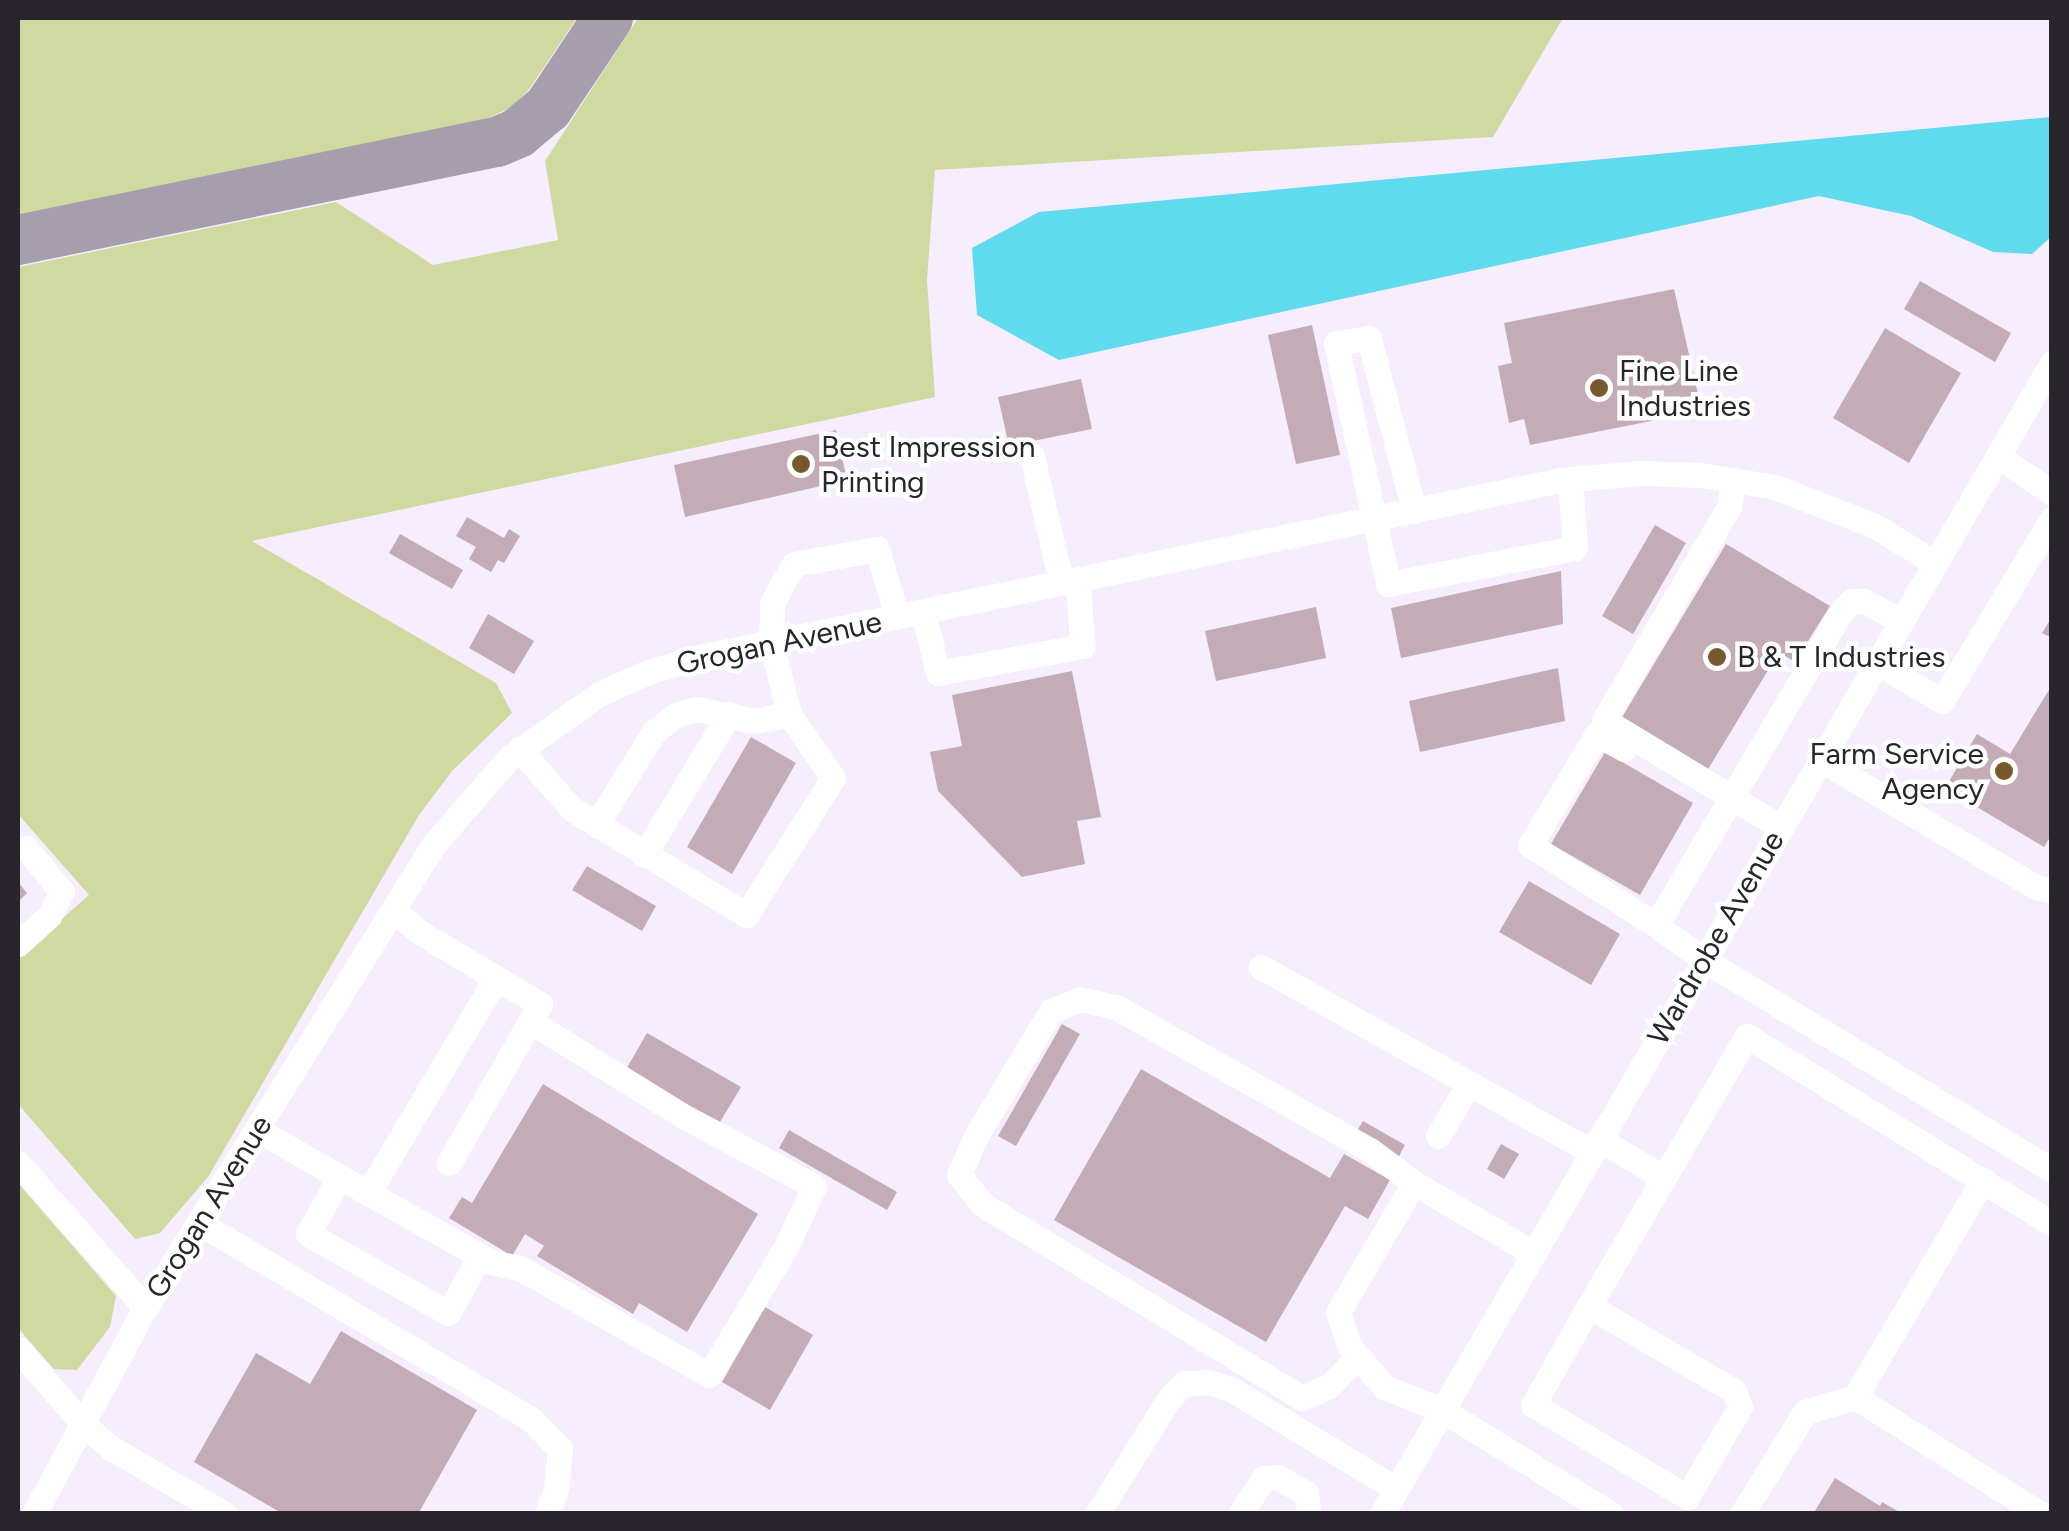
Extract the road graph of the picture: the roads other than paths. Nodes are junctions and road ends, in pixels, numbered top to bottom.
1 (2052, 363) edge
2 (1032, 456) dead end
3 (1998, 456) junction
4 (1570, 480) junction
5 (1733, 480) junction
6 (2052, 494) edge
7 (1414, 510) junction
8 (2052, 519) edge
9 (1371, 520) junction
10 (1935, 563) junction
11 (1069, 581) junction
12 (923, 612) junction
13 (898, 617) junction
14 (1901, 622) junction
15 (771, 642) junction
16 (1877, 663) junction
17 (729, 714) junction
18 (789, 714) junction
19 (520, 749) junction
20 (1820, 760) junction
21 (1732, 802) junction
22 (596, 825) junction
23 (1781, 827) junction
24 (26, 848) dead end
25 (644, 855) junction
26 (2052, 890) edge
27 (394, 910) junction
28 (1656, 925) junction
29 (18, 944) edge
30 (1704, 960) junction
31 (1261, 967) dead end
32 (496, 978) junction
33 (530, 1021) junction
34 (1469, 1083) junction
35 (258, 1130) junction
36 (1438, 1136) dead end
37 (1595, 1146) junction
38 (18, 1163) edge
39 (448, 1163) dead end
40 (2052, 1170) edge
41 (1662, 1176) junction
42 (338, 1178) junction
43 (1983, 1180) junction
44 (1414, 1183) junction
45 (368, 1193) junction
46 (200, 1224) junction
47 (2052, 1224) edge
48 (1532, 1253) junction
49 (480, 1256) junction
50 (1589, 1306) junction
51 (146, 1308) junction
52 (18, 1349) edge
53 (1357, 1358) junction
54 (1854, 1398) junction
55 (1442, 1410) junction
56 (84, 1426) junction
57 (1396, 1488) junction
58 (34, 1514) edge
59 (224, 1514) edge
60 (547, 1514) edge
61 (1097, 1514) edge
62 (1240, 1514) edge
63 (1309, 1514) edge
64 (1382, 1514) edge
65 (1611, 1514) edge
66 (1742, 1514) edge
67 (2041, 1514) edge

1 - 3 street, Wardrobe Avenue
2 - 11 street
3 - 6 street
3 - 10 street, Wardrobe Avenue
4 - 5 street, Grogan Avenue
4 - 7 street, Grogan Avenue
4 - 9 street
5 - 10 street, Grogan Avenue
5 - 21 street
7 - 9 street, Grogan Avenue
7 - 9 street
8 - 16 street
9 - 11 street, Grogan Avenue
10 - 14 street, Wardrobe Avenue
11 - 12 street, Grogan Avenue
11 - 12 street
12 - 13 street, Grogan Avenue
13 - 15 street, Grogan Avenue
13 - 15 street
14 - 16 street, Wardrobe Avenue
14 - 21 street
15 - 18 street
15 - 19 street, Grogan Avenue
16 - 20 street, Wardrobe Avenue
17 - 18 street
17 - 22 street
17 - 25 street
18 - 25 street
19 - 22 street
19 - 27 street, Grogan Avenue
20 - 23 street, Wardrobe Avenue
20 - 26 street
21 - 23 street
21 - 28 street
21 - 28 street
22 - 25 street
23 - 30 street, Wardrobe Avenue
24 - 29 street
27 - 32 street
27 - 35 street, Grogan Avenue
28 - 30 street
30 - 37 street, Wardrobe Avenue
30 - 40 street
31 - 34 street
32 - 33 street
32 - 45 street
33 - 39 street
33 - 49 street
34 - 36 street
34 - 37 street
35 - 42 street
35 - 46 street, Grogan Avenue
37 - 41 street
37 - 48 street, Wardrobe Avenue
38 - 51 street
41 - 43 street
41 - 50 street
42 - 45 street
42 - 49 street
43 - 47 street
43 - 54 street
44 - 48 street
44 - 53 street
44 - 53 street
45 - 49 street
46 - 51 street, Grogan Avenue
46 - 60 street
48 - 55 street, Wardrobe Avenue
50 - 50 street
51 - 56 street, Grogan Avenue
52 - 56 street
53 - 55 street
54 - 66 street
54 - 67 street
55 - 57 street, Wardrobe Avenue
55 - 65 street
56 - 58 street, Grogan Avenue
56 - 59 street
57 - 61 street
57 - 64 street, Wardrobe Avenue
62 - 63 street

